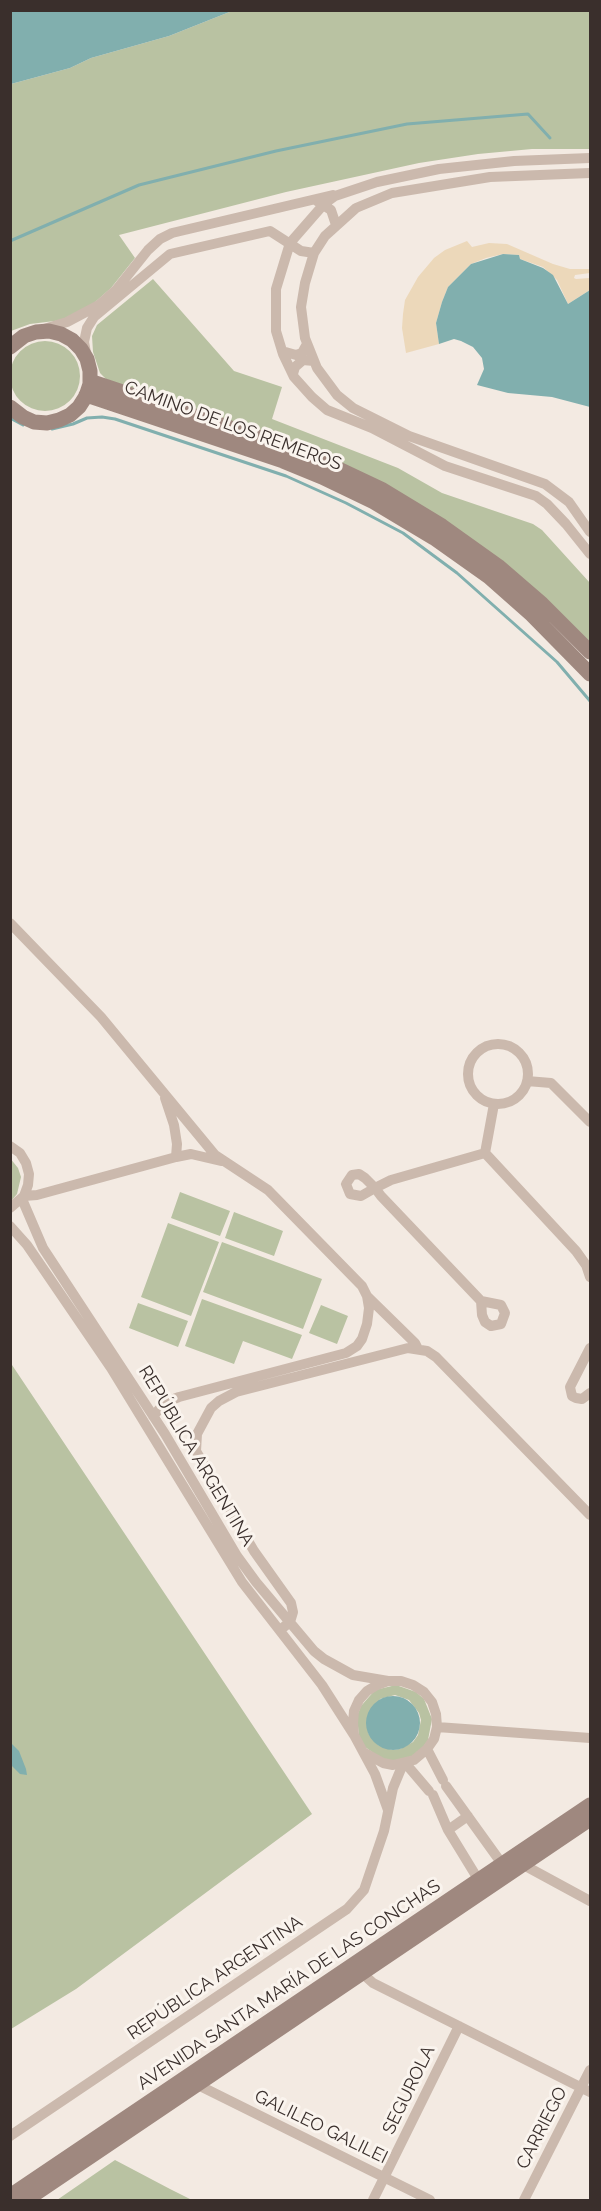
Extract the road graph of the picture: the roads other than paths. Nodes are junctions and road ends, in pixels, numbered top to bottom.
1 (591, 158) edge
2 (591, 173) edge
3 (318, 202) junction
4 (336, 225) junction
5 (290, 243) junction
6 (314, 253) junction
7 (36, 332) junction
8 (307, 344) junction
9 (10, 347) edge
10 (282, 351) junction
11 (87, 359) junction
12 (314, 362) junction
13 (293, 374) junction
14 (88, 388) junction
15 (10, 407) edge
16 (591, 532) edge
17 (591, 554) edge
18 (591, 652) edge
19 (591, 674) edge
20 (10, 923) edge
21 (527, 1081) junction
22 (158, 1084) junction
23 (494, 1104) junction
24 (591, 1122) edge
25 (10, 1146) edge
26 (485, 1153) junction
27 (176, 1157) junction
28 (226, 1161) junction
29 (23, 1198) junction
30 (10, 1208) edge
31 (10, 1226) edge
32 (591, 1277) edge
33 (367, 1296) junction
34 (482, 1300) dead end
35 (74, 1304) junction
36 (591, 1348) edge
37 (418, 1349) junction
38 (591, 1393) edge
39 (153, 1416) junction
40 (160, 1437) junction
41 (591, 1515) edge
42 (239, 1567) junction
43 (290, 1622) junction
44 (280, 1630) junction
45 (388, 1681) junction
46 (437, 1727) junction
47 (354, 1735) junction
48 (591, 1738) edge
49 (428, 1749) junction
50 (365, 1753) junction
51 (405, 1764) junction
52 (447, 1787) junction
53 (433, 1797) junction
54 (591, 1805) edge
55 (388, 1810) junction
56 (468, 1816) junction
57 (591, 1819) edge
58 (448, 1830) junction
59 (512, 1865) junction
60 (482, 1885) junction
61 (591, 1900) edge
62 (363, 1974) junction
63 (459, 2026) junction
64 (591, 2070) edge
65 (198, 2085) junction
66 (586, 2090) edge
67 (10, 2136) edge
68 (385, 2177) junction
69 (10, 2196) edge
70 (26, 2200) edge
71 (373, 2200) edge
72 (430, 2200) edge
73 (524, 2200) edge

1 - 3 street
2 - 4 street
3 - 4 street
3 - 5 street
3 - 7 street
4 - 6 street
5 - 6 street
5 - 10 street
5 - 11 street
6 - 8 street
7 - 9 main road
7 - 11 main road
8 - 10 street
8 - 12 street
10 - 13 street
11 - 14 main road
12 - 13 street
12 - 16 street
13 - 17 street
14 - 15 main road
14 - 18 main road, CAMINO DE LOS REMEROS
14 - 19 main road, CAMINO DE LOS REMEROS
20 - 22 street
21 - 23 street
21 - 23 street
21 - 24 street
22 - 27 street
22 - 28 street
23 - 26 street
25 - 29 street
26 - 32 street
26 - 34 street
27 - 28 street
27 - 29 street
28 - 33 street
29 - 30 street
29 - 35 street, REPÚBLICA ARGENTINA
31 - 35 street, REPÚBLICA ARGENTINA
33 - 37 street
33 - 39 street
35 - 39 street, REPÚBLICA ARGENTINA
35 - 40 street, REPÚBLICA ARGENTINA
36 - 38 street
37 - 41 street
37 - 43 street
39 - 40 street, REPÚBLICA ARGENTINA
40 - 42 street, REPÚBLICA ARGENTINA
42 - 43 street, REPÚBLICA ARGENTINA
42 - 44 street, REPÚBLICA ARGENTINA
43 - 44 street
43 - 45 street, REPÚBLICA ARGENTINA
44 - 47 street, REPÚBLICA ARGENTINA
45 - 46 street
45 - 47 street
46 - 48 street
46 - 49 street
47 - 50 street
49 - 51 street
49 - 52 street
50 - 51 street
50 - 55 street
51 - 53 street
51 - 55 street, REPÚBLICA ARGENTINA
52 - 53 street
52 - 56 street
53 - 58 street
54 - 59 main road, AVENIDA SANTA MARÍA DE LAS CONCHAS
55 - 67 street, REPÚBLICA ARGENTINA
56 - 58 street
56 - 59 street
57 - 59 main road, AVENIDA SANTA MARÍA DE LAS CONCHAS
58 - 60 street
59 - 60 main road, AVENIDA SANTA MARÍA DE LAS CONCHAS
59 - 61 street
60 - 62 main road, AVENIDA SANTA MARÍA DE LAS CONCHAS
60 - 69 main road, AVENIDA SANTA MARÍA DE LAS CONCHAS
62 - 63 street
62 - 65 main road, AVENIDA SANTA MARÍA DE LAS CONCHAS
63 - 66 street
63 - 68 street, SEGUROLA
64 - 66 street, CARRIEGO
65 - 68 street, GALILEO GALILEI
65 - 70 main road, AVENIDA SANTA MARÍA DE LAS CONCHAS
66 - 73 street, CARRIEGO
68 - 71 street, SEGUROLA
68 - 72 street, GALILEO GALILEI

